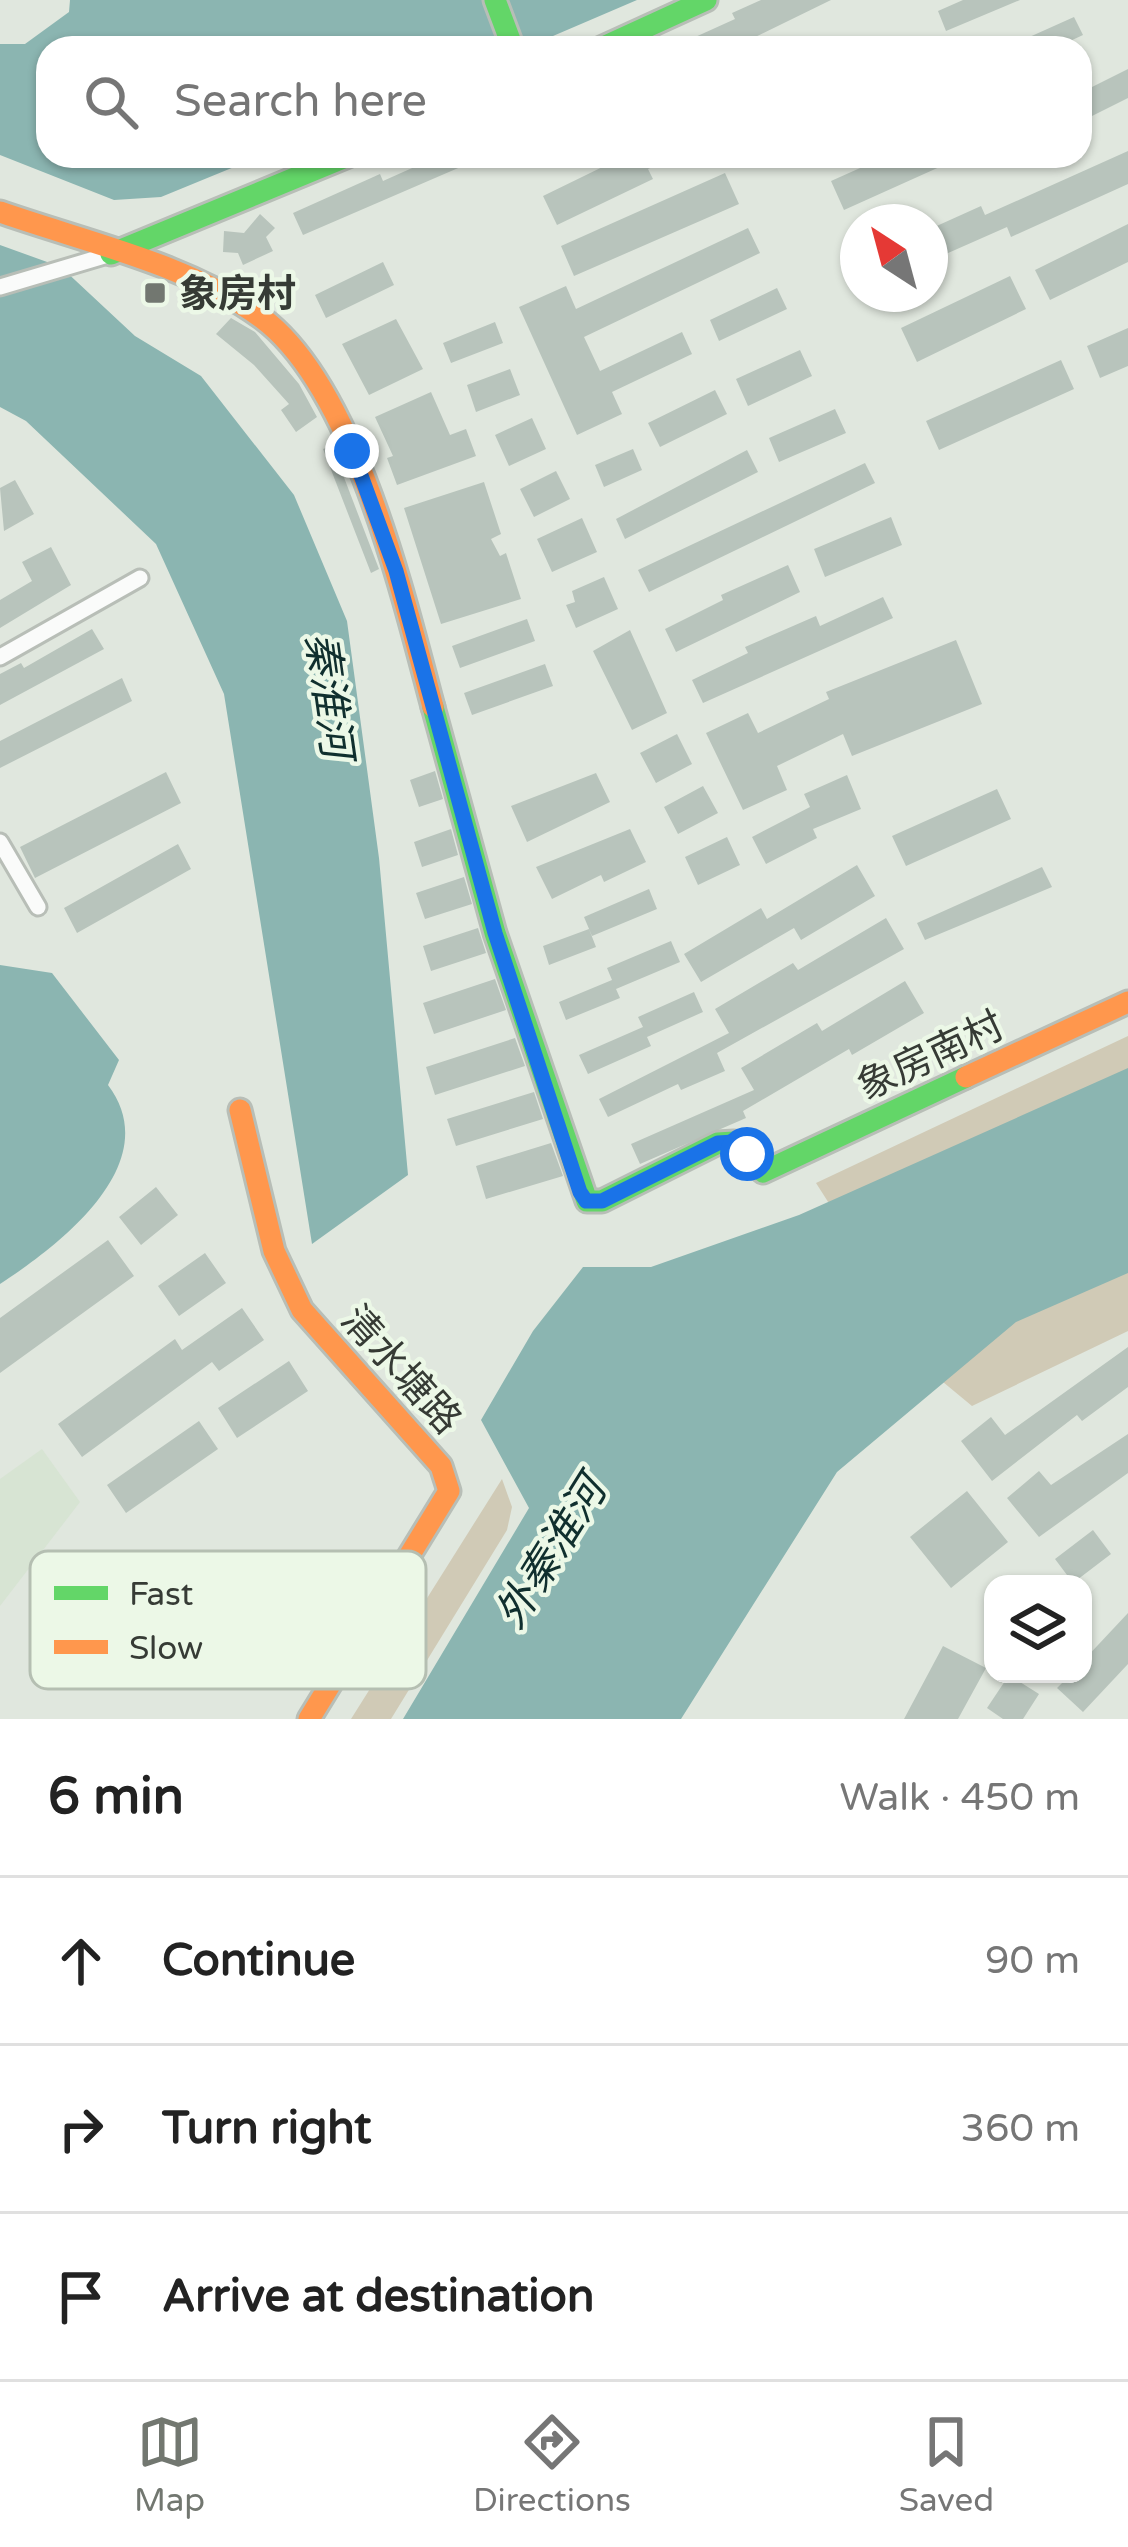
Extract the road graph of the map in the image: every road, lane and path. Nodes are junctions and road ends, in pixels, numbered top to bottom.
1 (496, 0) edge
2 (706, 0) edge
3 (510, 36) edge
4 (627, 36) edge
5 (319, 168) edge
6 (0, 212) edge
7 (111, 254) junction
8 (0, 287) edge
9 (140, 578) dead end
10 (0, 657) edge
11 (0, 842) edge
12 (38, 907) dead end
13 (1128, 1002) edge
14 (240, 1110) dead end
15 (412, 1551) edge
16 (327, 1689) edge
17 (309, 1719) edge

1 - 3 street
2 - 4 street
5 - 7 street
6 - 7 street
7 - 8 street
7 - 13 street, 象房南村
9 - 10 street
11 - 12 street
14 - 15 street, 清水塘路
16 - 17 street, 清水塘路

